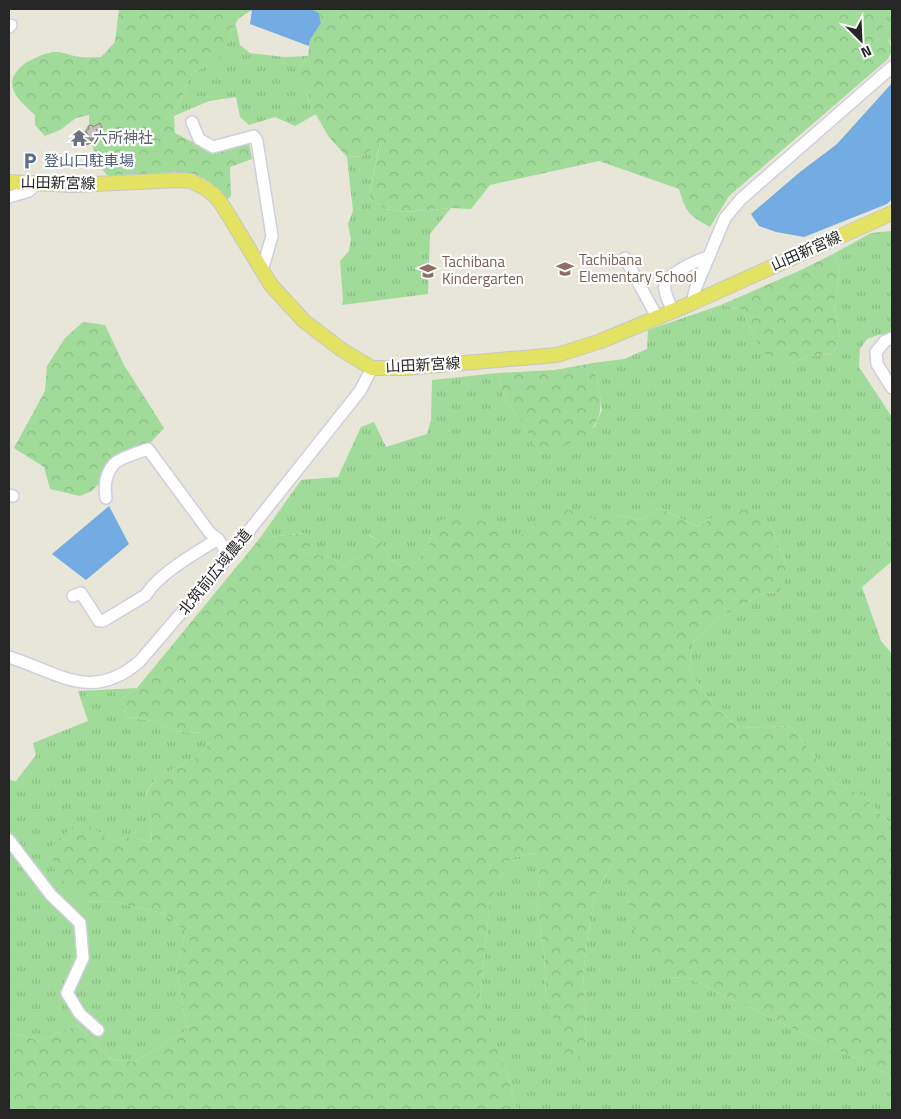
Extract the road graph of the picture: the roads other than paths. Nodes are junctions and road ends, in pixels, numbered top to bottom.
1 (892, 68) edge
2 (192, 122) dead end
3 (9, 182) edge
4 (37, 183) junction
5 (9, 197) edge
6 (892, 213) edge
7 (709, 257) junction
8 (625, 258) dead end
9 (262, 271) junction
10 (692, 303) junction
11 (673, 311) junction
12 (657, 318) junction
13 (892, 338) edge
14 (372, 368) junction
15 (892, 388) edge
16 (106, 498) dead end
17 (218, 538) junction
18 (229, 556) junction
19 (74, 596) dead end
20 (9, 657) edge
21 (9, 840) edge
22 (98, 1030) dead end

1 - 7 street
2 - 9 street
3 - 4 main road, 山田新宮線
4 - 5 street
4 - 9 main road, 山田新宮線
6 - 10 main road, 山田新宮線
7 - 10 street
7 - 11 street
8 - 12 street
9 - 14 main road, 山田新宮線
10 - 11 main road, 山田新宮線
11 - 12 main road, 山田新宮線
12 - 14 main road, 山田新宮線
13 - 15 street
14 - 18 street, 北筑前広域農道
16 - 17 street
17 - 18 street
17 - 19 street
18 - 20 street, 北筑前広域農道
21 - 22 street

